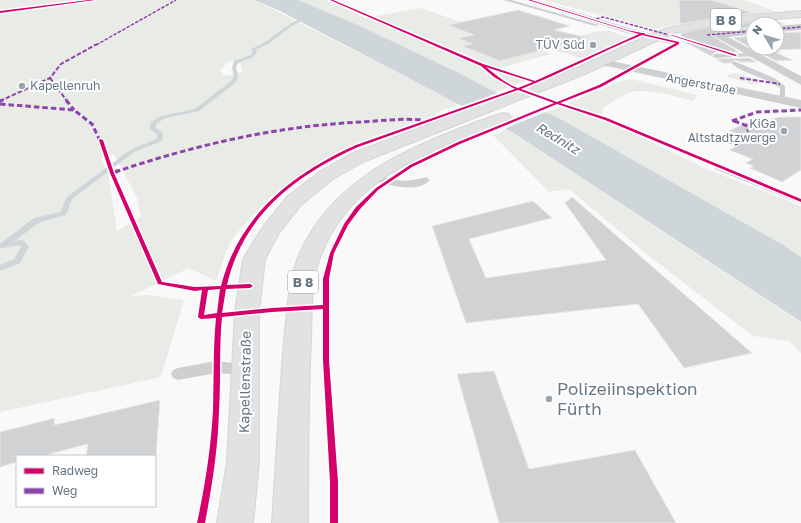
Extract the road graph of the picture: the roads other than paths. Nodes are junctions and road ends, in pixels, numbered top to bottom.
1 (506, 0) edge
2 (532, 3) edge
3 (801, 14) edge
4 (801, 18) edge
5 (597, 25) dead end
6 (801, 27) edge
7 (785, 28) edge
8 (745, 33) edge
9 (653, 37) junction
10 (670, 41) junction
11 (745, 51) edge
12 (745, 55) edge
13 (715, 56) dead end
14 (755, 56) edge
15 (601, 62) junction
16 (734, 63) dead end
17 (622, 67) junction
18 (801, 81) edge
19 (782, 101) junction
20 (801, 104) edge
21 (464, 124) junction
22 (718, 167) dead end
23 (373, 177) junction
24 (426, 180) dead end
25 (801, 201) edge
26 (245, 368) junction
27 (178, 374) dead end
28 (235, 523) edge
29 (290, 523) edge

1 - 2 lane
2 - 5 lane
2 - 9 street
3 - 9 main road, Kapellenstraße / B 8
4 - 10 main road, Kapellenstraße / B 8
6 - 7 street
8 - 11 street
9 - 10 street
9 - 15 main road, Kapellenstraße / B 8
10 - 17 main road, Kapellenstraße / B 8
12 - 13 lane
14 - 18 street
15 - 17 street, Angerstraße
15 - 21 main road, Kapellenstraße / B 8
16 - 19 lane
17 - 19 street, Angerstraße
17 - 21 main road, Kapellenstraße / B 8
19 - 20 street, Angerstraße
21 - 23 main road, Kapellenstraße / B 8
21 - 26 main road, Kapellenstraße / B 8
22 - 25 lane
23 - 24 lane
23 - 29 main road, Kapellenstraße / B 8
26 - 27 lane
26 - 28 main road, Kapellenstraße / B 8

